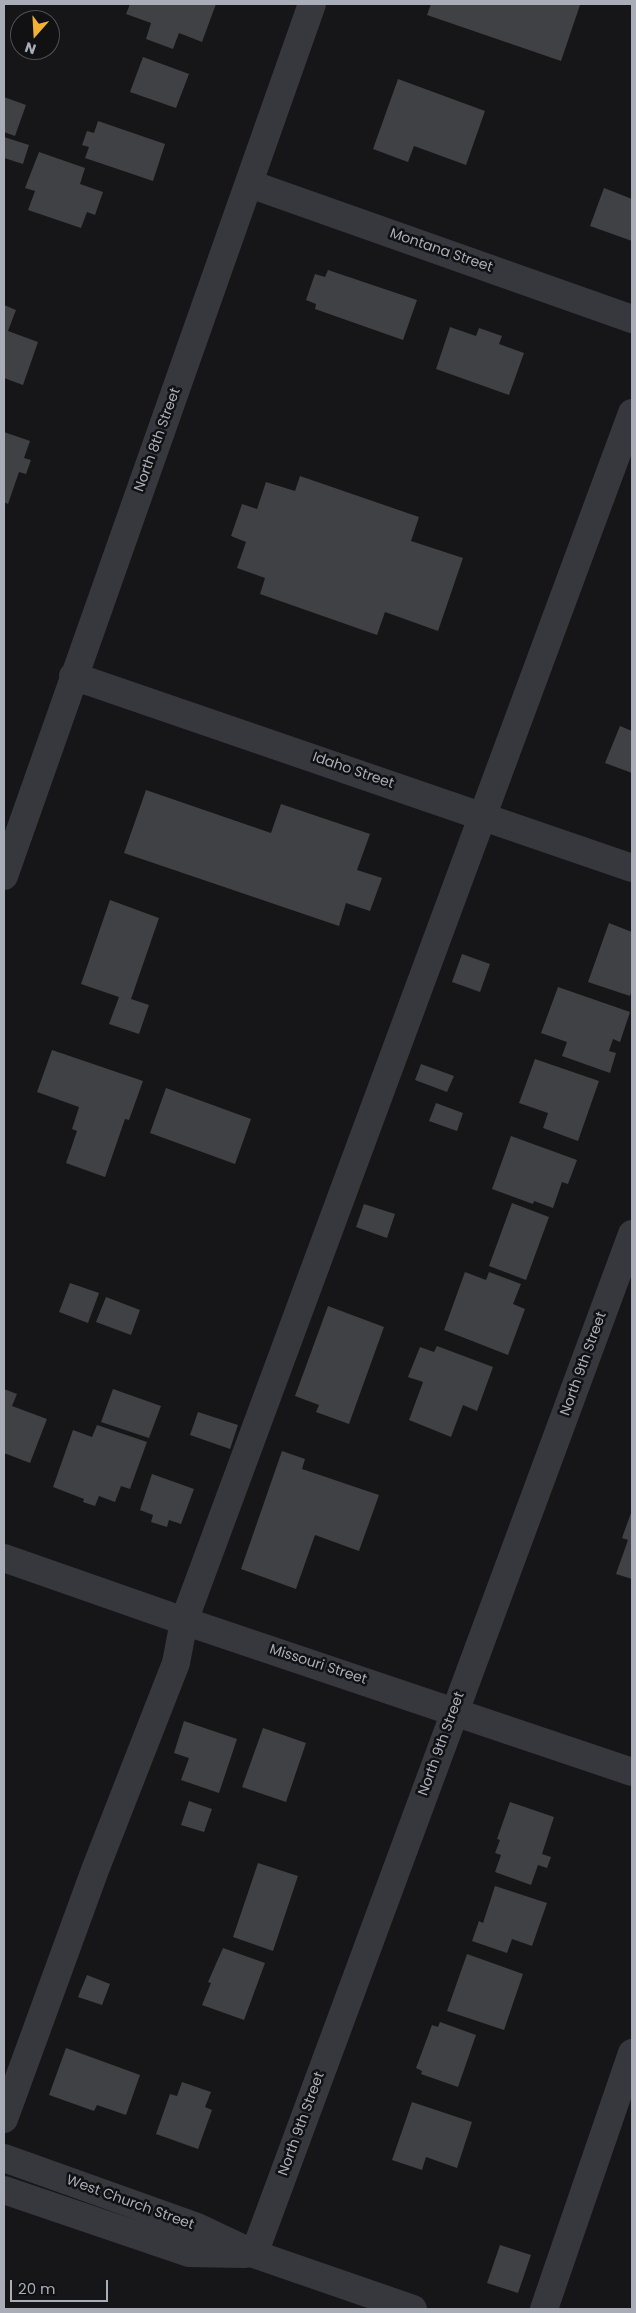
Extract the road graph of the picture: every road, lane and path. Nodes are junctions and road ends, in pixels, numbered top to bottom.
1 (312, 4) edge
2 (250, 184) junction
3 (632, 319) edge
4 (632, 413) edge
5 (73, 676) junction
6 (482, 816) junction
7 (12, 830) edge
8 (632, 868) edge
9 (4, 876) edge
10 (632, 1234) edge
11 (4, 1558) edge
12 (184, 1621) junction
13 (454, 1711) junction
14 (632, 1772) edge
15 (632, 2053) edge
16 (4, 2119) edge
17 (4, 2158) edge
18 (4, 2190) edge
19 (254, 2254) junction
20 (413, 2309) edge
21 (544, 2309) edge

1 - 2 street, North 8th Street
2 - 3 street, Montana Street
2 - 5 street, North 8th Street
4 - 6 street
5 - 6 street, Idaho Street
5 - 7 street, North 8th Street
6 - 8 street, Idaho Street
6 - 12 street
7 - 9 street, North 8th Street
10 - 13 street, North 9th Street
11 - 12 street, Missouri Street
12 - 13 street, Missouri Street
12 - 16 street
13 - 14 street, Missouri Street
13 - 19 street, North 9th Street
15 - 21 street
17 - 19 street, West Church Street
18 - 19 street, West Church Street
19 - 20 street, West Church Street

